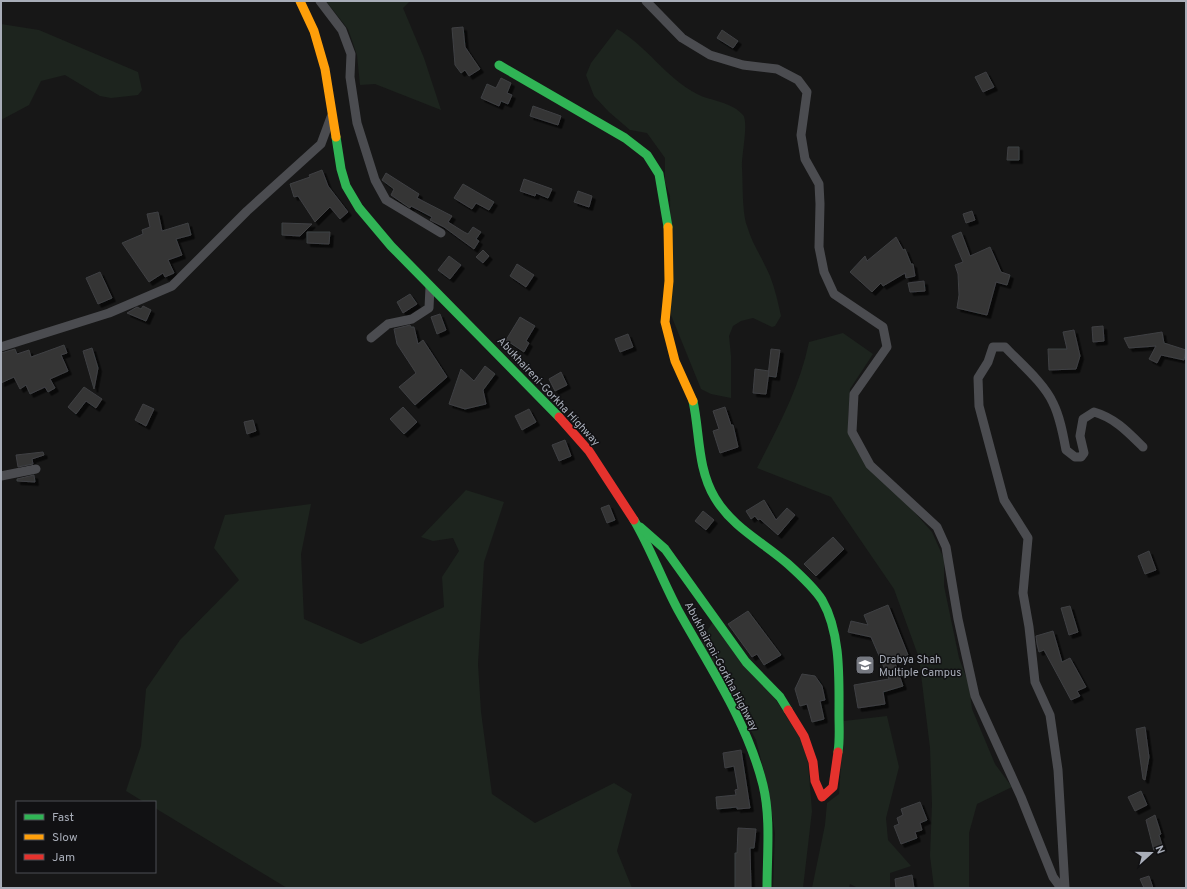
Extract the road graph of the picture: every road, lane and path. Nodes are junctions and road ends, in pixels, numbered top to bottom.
1 (300, 1) edge
2 (320, 1) edge
3 (646, 1) edge
4 (499, 66) dead end
5 (332, 114) junction
6 (441, 233) dead end
7 (430, 287) junction
8 (371, 338) dead end
9 (1, 347) edge
10 (1143, 447) dead end
11 (36, 469) dead end
12 (1, 476) edge
13 (637, 525) junction
14 (767, 888) edge
15 (1061, 888) edge
16 (1065, 888) edge

1 - 5 street, Abukhaireni-Gorkha Highway
2 - 6 street
3 - 15 street
4 - 13 street
5 - 7 street, Abukhaireni-Gorkha Highway
5 - 9 street
7 - 8 street
7 - 13 street, Abukhaireni-Gorkha Highway
10 - 16 street
11 - 12 street
13 - 14 street, Abukhaireni-Gorkha Highway

